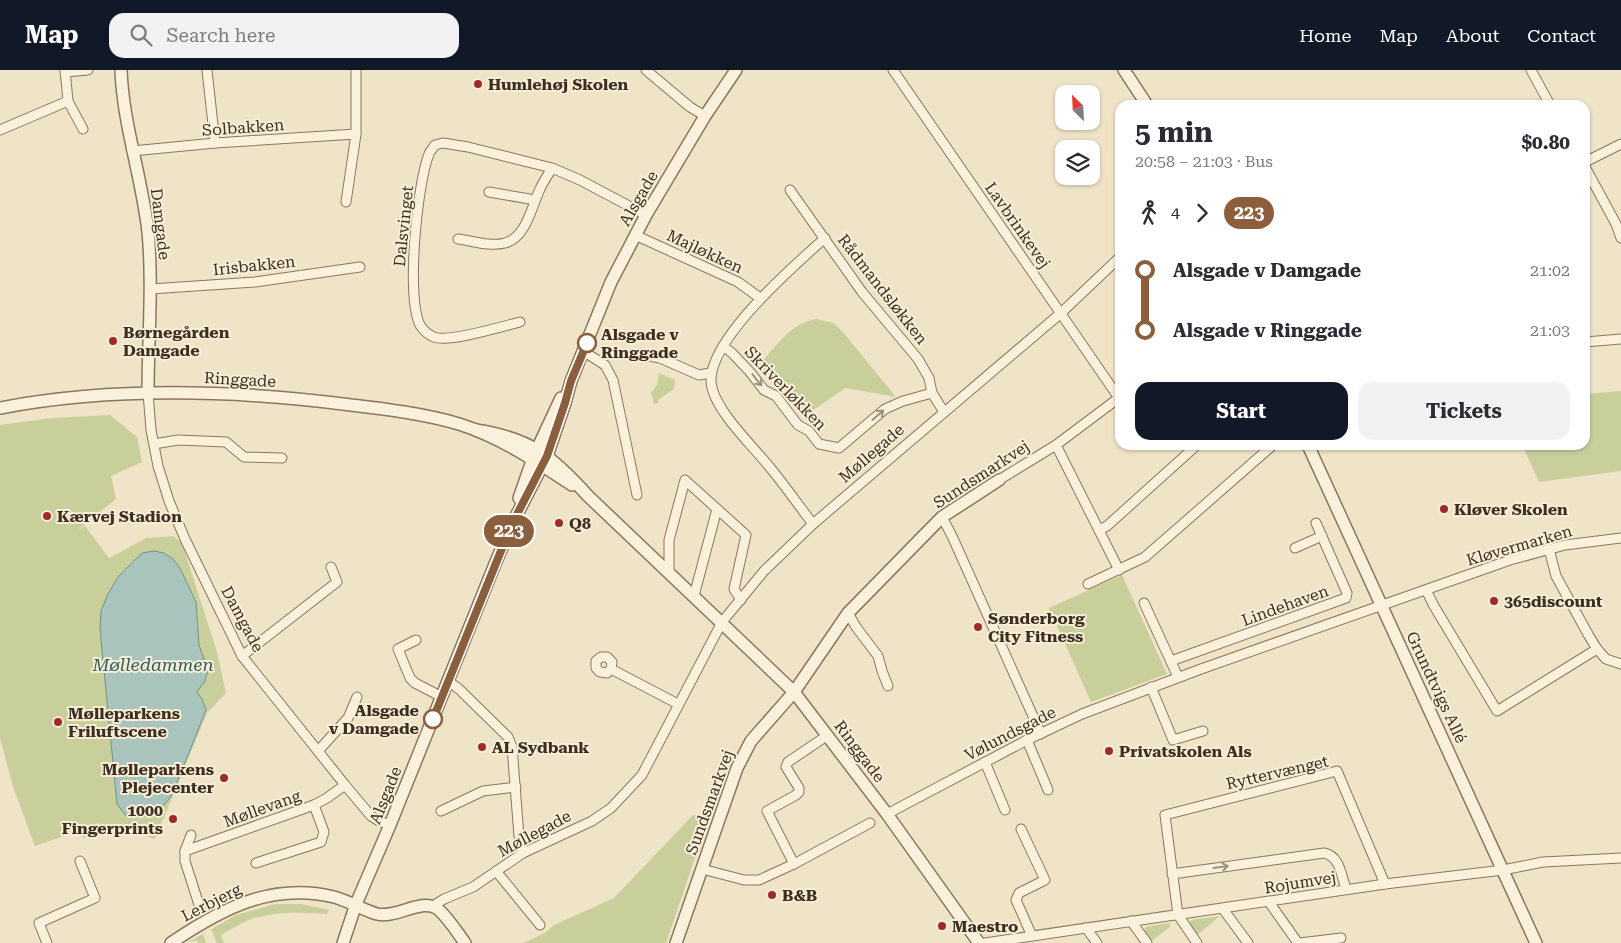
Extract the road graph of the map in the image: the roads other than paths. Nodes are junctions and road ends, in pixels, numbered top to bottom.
1 (88, 70) edge
2 (121, 70) edge
3 (207, 70) edge
4 (356, 70) edge
5 (646, 70) edge
6 (736, 70) edge
7 (893, 70) edge
8 (1124, 70) edge
9 (1531, 70) edge
10 (65, 71) edge
11 (1143, 100) edge
12 (1547, 100) edge
13 (68, 101) junction
14 (705, 116) junction
15 (83, 129) dead end
16 (0, 130) edge
17 (356, 134) junction
18 (215, 143) junction
19 (1621, 144) edge
20 (132, 151) junction
21 (1590, 160) edge
22 (552, 168) junction
23 (1590, 176) edge
24 (790, 190) dead end
25 (489, 192) dead end
26 (535, 200) junction
27 (346, 202) dead end
28 (646, 215) junction
29 (635, 234) junction
30 (825, 238) junction
31 (1621, 238) edge
32 (458, 239) dead end
33 (1115, 262) edge
34 (360, 267) dead end
35 (150, 288) junction
36 (760, 298) junction
37 (1061, 313) junction
38 (520, 322) dead end
39 (1621, 339) edge
40 (1590, 342) edge
41 (723, 346) junction
42 (583, 351) junction
43 (644, 355) dead end
44 (710, 373) junction
45 (1115, 391) edge
46 (148, 393) junction
47 (932, 393) junction
48 (1115, 402) edge
49 (0, 408) edge
50 (944, 412) junction
51 (154, 444) junction
52 (1056, 445) junction
53 (1191, 450) edge
54 (1267, 450) edge
55 (1310, 450) edge
56 (540, 457) junction
57 (282, 458) dead end
58 (999, 480) joint
59 (637, 496) dead end
60 (717, 509) junction
61 (942, 518) junction
62 (1316, 523) dead end
63 (813, 524) junction
64 (1099, 530) junction
65 (1322, 536) junction
66 (1621, 538) edge
67 (1295, 548) dead end
68 (1548, 549) junction
69 (331, 568) dead end
70 (1119, 570) junction
71 (669, 572) junction
72 (1088, 584) dead end
73 (1426, 590) junction
74 (694, 596) junction
75 (741, 600) junction
76 (1144, 604) dead end
77 (1382, 605) junction
78 (848, 613) junction
79 (722, 622) junction
80 (416, 640) dead end
81 (1597, 649) junction
82 (242, 656) junction
83 (1171, 662) junction
84 (1621, 664) edge
85 (611, 669) dead end
86 (1178, 677) junction
87 (448, 681) junction
88 (888, 686) dead end
89 (1151, 687) junction
90 (794, 692) junction
91 (357, 697) dead end
92 (442, 697) junction
93 (678, 704) junction
94 (1203, 731) dead end
95 (1041, 734) junction
96 (828, 735) junction
97 (1027, 740) junction
98 (318, 751) junction
99 (985, 762) junction
100 (345, 785) junction
101 (516, 787) junction
102 (1048, 790) dead end
103 (314, 805) junction
104 (1005, 810) dead end
105 (441, 811) dead end
106 (887, 814) junction
107 (870, 823) dead end
108 (390, 825) junction
109 (1021, 829) dead end
110 (191, 835) dead end
111 (186, 851) junction
112 (523, 853) junction
113 (1621, 858) edge
114 (80, 861) dead end
115 (256, 863) dead end
116 (794, 864) junction
117 (702, 869) junction
118 (1503, 870) junction
119 (496, 871) junction
120 (1172, 874) junction
121 (1385, 884) junction
122 (1346, 889) junction
123 (1269, 902) junction
124 (356, 904) junction
125 (433, 906) junction
126 (1223, 909) junction
127 (202, 911) dead end
128 (1178, 915) junction
129 (1131, 921) junction
130 (540, 925) dead end
131 (1086, 928) junction
132 (1034, 935) junction
133 (1341, 938) dead end
134 (47, 943) edge
135 (171, 943) edge
136 (343, 943) edge
137 (465, 943) edge
138 (676, 943) edge
139 (979, 943) edge
140 (985, 943) edge
141 (1042, 943) edge
142 (1096, 943) edge
143 (1147, 943) edge
144 (1197, 943) edge
145 (1248, 943) edge
146 (1299, 943) edge
147 (1536, 943) edge

1 - 10 street
2 - 20 street, Damgade
3 - 18 street
4 - 17 street
5 - 14 street
6 - 14 street, Alsgade
7 - 37 street, Lavbrinkevej
8 - 11 street
9 - 12 street
10 - 13 street
13 - 15 street
13 - 16 street
14 - 28 street, Alsgade
17 - 18 street, Solbakken
17 - 27 street
18 - 20 street, Solbakken
19 - 21 street
20 - 35 street, Damgade
22 - 26 street
22 - 28 street, Dalsvinget
22 - 38 street, Dalsvinget
23 - 31 street
24 - 30 street, Rådmandsløkken
25 - 26 street
26 - 32 street
28 - 29 street, Alsgade
29 - 36 street, Majløkken
29 - 42 street, Alsgade
30 - 36 street
30 - 47 street, Rådmandsløkken
33 - 37 street, Møllegade
34 - 35 street, Irisbakken
35 - 46 street, Damgade
36 - 41 street
37 - 45 street, Lavbrinkevej
37 - 50 street, Møllegade
39 - 40 street
41 - 44 street
41 -> 47 street, Skriverløkken
42 - 56 street, Alsgade
42 - 59 street
43 - 44 street
44 - 63 street
46 - 49 street, Ringgade
46 - 51 street, Damgade
46 - 56 street, Ringgade
47 - 50 street, Rådmandsløkken
48 - 52 street, Sundsmarkvej
50 - 63 street, Møllegade
51 - 57 street
51 - 82 street, Damgade
52 - 58 street, Sundsmarkvej
52 - 64 street
53 - 64 street
54 - 70 street
55 - 77 street, Grundtvigs Allé
56 - 71 street, Ringgade
56 - 87 street, Alsgade
58 - 61 street, Sundsmarkvej
60 - 71 street
60 - 74 street
60 - 75 street
61 - 78 street, Sundsmarkvej
61 - 95 street
62 - 65 street, Lindehaven
63 - 75 street, Møllegade
64 - 70 street
65 - 67 street
65 - 83 street, Lindehaven
66 - 68 street, Kløvermarken
68 - 73 street, Kløvermarken
68 - 81 street
69 - 82 street
70 - 72 street
71 - 74 street, Ringgade
73 - 77 street, Kløvermarken
73 - 81 street
74 - 79 street, Ringgade
75 - 79 street, Møllegade
76 - 83 street
77 - 86 street, Vølundsgade
77 - 118 street, Grundtvigs Allé
78 - 88 street
78 - 90 street, Sundsmarkvej
79 - 90 street, Ringgade
79 - 93 street, Møllegade
80 - 92 street
81 - 84 street
82 - 98 street, Damgade
83 - 86 street
85 - 93 street
86 - 89 street, Vølundsgade
87 - 92 street, Alsgade
87 - 101 street
89 - 94 street
89 - 95 street, Vølundsgade
90 - 96 street, Ringgade
90 - 117 street, Sundsmarkvej
91 - 98 street
92 - 108 street, Alsgade
93 - 112 street, Møllegade
95 - 97 street, Vølundsgade
96 - 106 street, Ringgade
96 - 116 street
97 - 99 street, Vølundsgade
97 - 102 street
98 - 100 street, Damgade
99 - 104 street
99 - 106 street, Vølundsgade
100 - 103 street, Møllevang
100 - 108 street, Damgade
101 - 105 street
101 - 112 street
103 - 111 street, Møllevang
103 - 115 street
106 - 139 street, Ringgade
107 - 116 street
108 - 124 street, Alsgade
109 - 132 street
110 - 111 street
111 - 127 street
112 - 119 street, Møllegade
113 - 118 street, Rojumvej
114 - 134 street
116 - 117 street
117 - 138 street, Sundsmarkvej
118 - 121 street, Rojumvej
118 - 147 street, Grundtvigs Allé
119 - 125 street, Møllegade
119 - 130 street
120 - 121 street, Ryttervænget
120 -> 122 street
120 - 128 street, Ryttervænget
121 - 122 street, Rojumvej
122 - 123 street, Rojumvej
123 - 126 street, Rojumvej
123 - 146 street
124 - 125 street, Møllegade
124 - 135 street, Lerbjerg
124 - 136 street, Alsgade
125 - 137 street
126 - 128 street, Rojumvej
126 - 145 street
128 - 129 street, Rojumvej
128 - 144 street
129 - 131 street, Rojumvej
129 - 143 street
131 - 132 street, Rojumvej
131 - 142 street
132 - 140 street, Rojumvej
132 - 141 street
133 - 146 street

